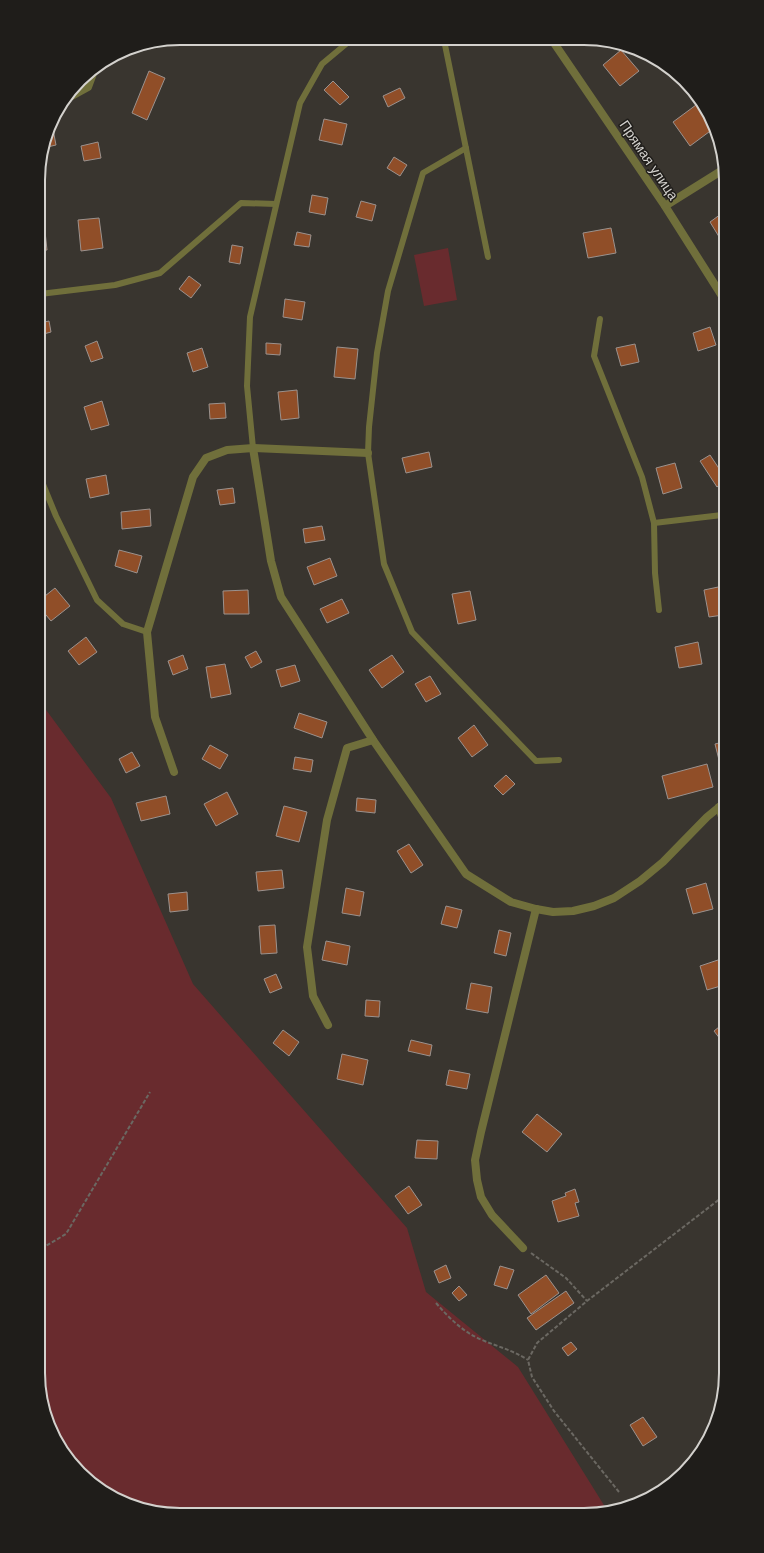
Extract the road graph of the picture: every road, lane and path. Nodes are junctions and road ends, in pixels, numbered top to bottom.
1 (345, 45) edge
2 (445, 45) edge
3 (555, 45) edge
4 (91, 78) edge
5 (77, 93) edge
6 (466, 148) junction
7 (719, 172) edge
8 (276, 204) junction
9 (665, 206) junction
10 (488, 257) dead end
11 (719, 291) edge
12 (45, 293) edge
13 (600, 318) dead end
14 (253, 448) junction
15 (368, 452) junction
16 (45, 489) edge
17 (719, 515) edge
18 (654, 523) junction
19 (659, 610) dead end
20 (147, 632) junction
21 (373, 740) junction
22 (559, 760) dead end
23 (174, 772) dead end
24 (719, 807) edge
25 (536, 909) junction
26 (328, 1025) dead end
27 (150, 1092) dead end
28 (719, 1200) edge
29 (45, 1246) edge
30 (523, 1248) joint
31 (587, 1302) junction
32 (436, 1304) dead end
33 (528, 1360) junction
34 (619, 1492) dead end

1 - 8 lane
2 - 6 lane
3 - 9 street, Прямая улица
4 - 5 street
6 - 10 lane
6 - 15 lane
7 - 9 street
8 - 12 lane
8 - 14 lane
9 - 11 street, Прямая улица
13 - 18 lane
14 - 15 street
14 - 20 street
14 - 21 street
15 - 22 lane
16 - 20 lane
17 - 18 lane
18 - 19 lane
20 - 23 street
21 - 25 street
21 - 26 street
24 - 25 street
25 - 30 street
27 - 29 path
28 - 31 path
30 - 31 path
31 - 33 path
32 - 33 path
33 - 34 path

